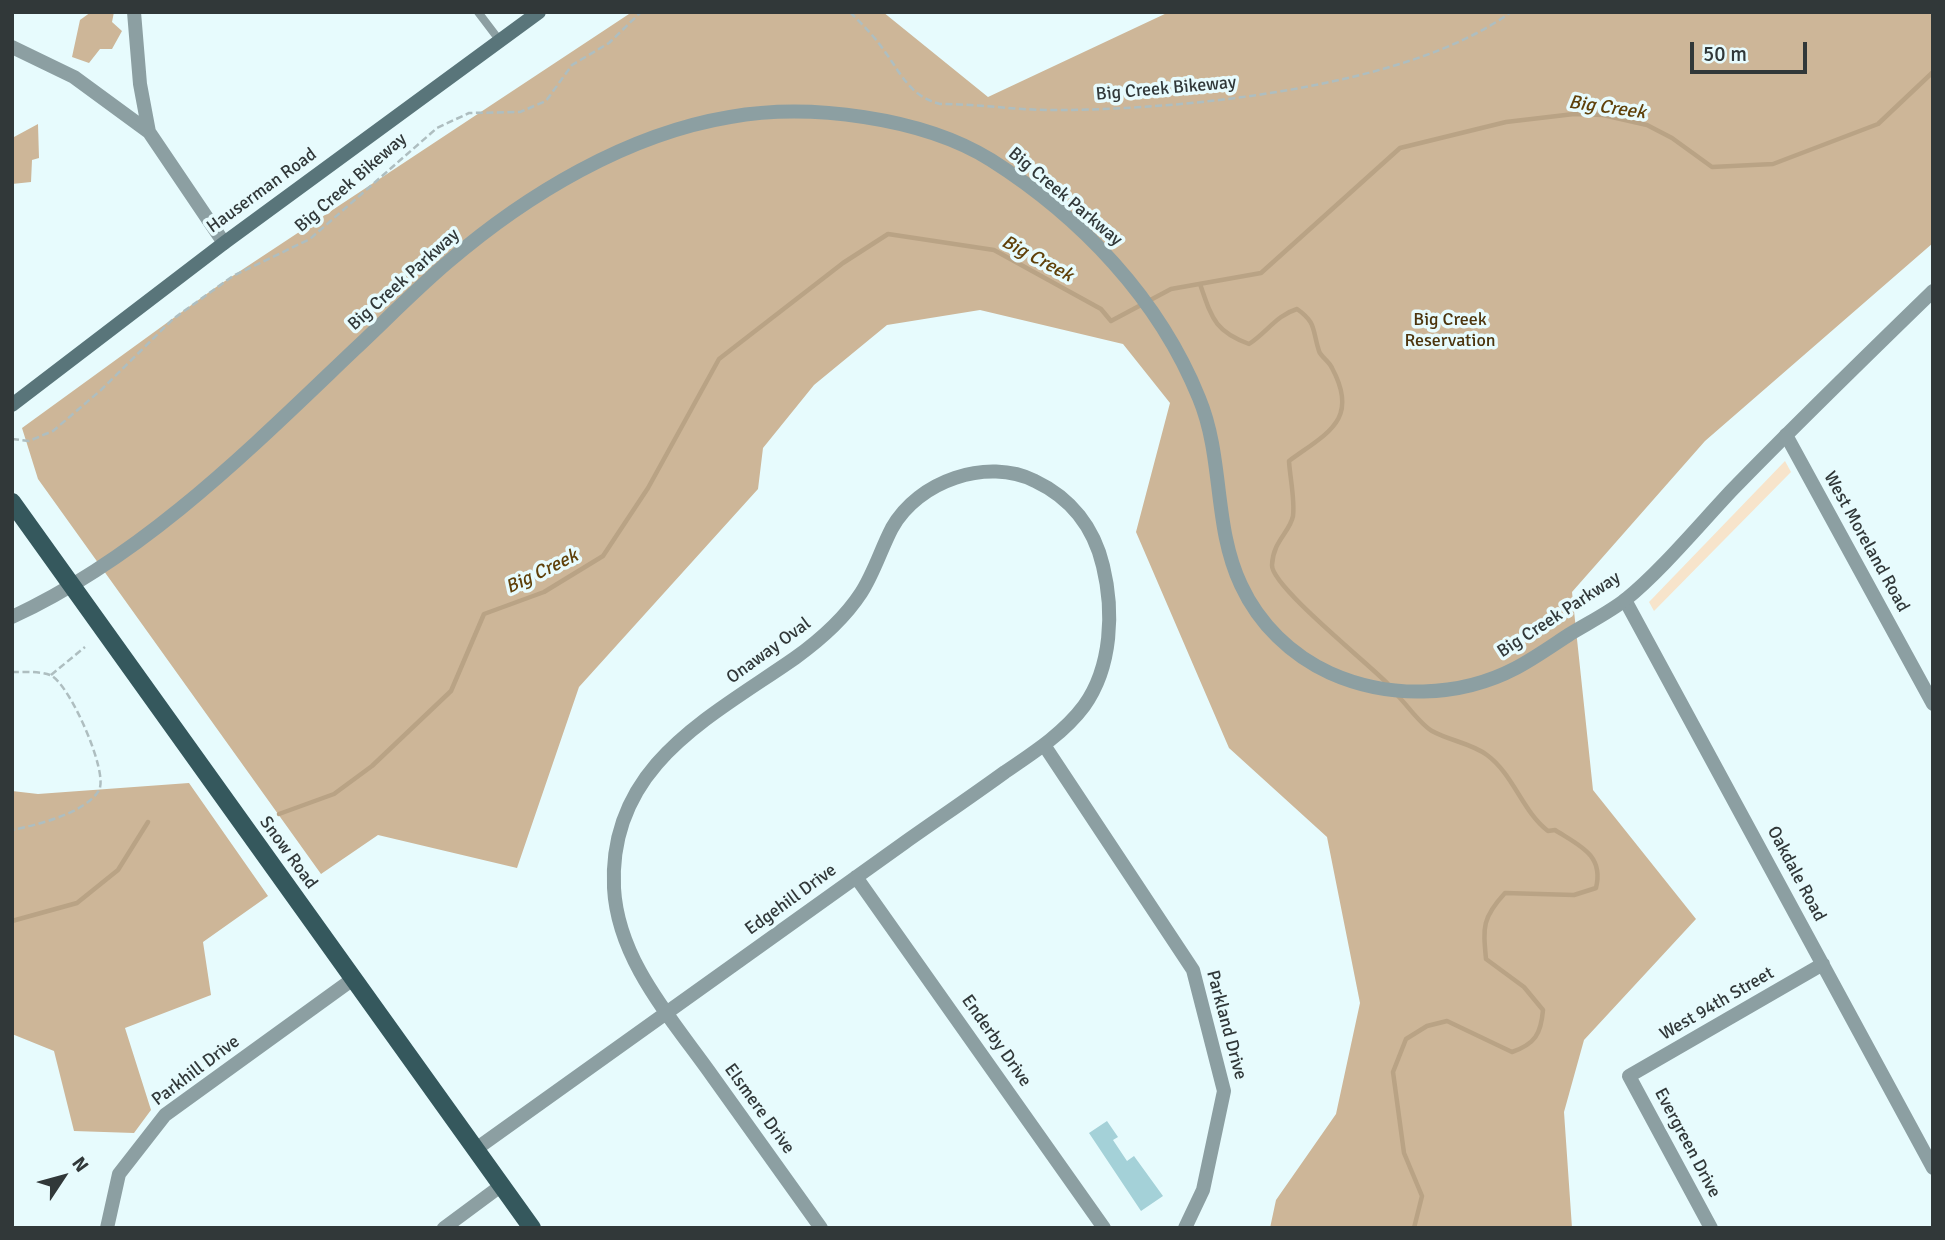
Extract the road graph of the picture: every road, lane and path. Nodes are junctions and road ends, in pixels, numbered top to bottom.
1 (134, 12) edge
2 (478, 12) edge
3 (539, 12) edge
4 (641, 12) edge
5 (850, 12) edge
6 (1511, 12) edge
7 (500, 41) junction
8 (12, 47) edge
9 (149, 132) junction
10 (224, 243) junction
11 (1933, 291) edge
12 (12, 405) edge
13 (1786, 435) junction
14 (12, 439) edge
15 (12, 502) edge
16 (71, 587) junction
17 (1625, 600) junction
18 (12, 617) edge
19 (85, 647) dead end
20 (1104, 662) joint
21 (12, 672) edge
22 (51, 675) junction
23 (1933, 704) edge
24 (1044, 745) junction
25 (12, 830) edge
26 (856, 877) junction
27 (1823, 964) junction
28 (352, 979) junction
29 (666, 1013) junction
30 (1629, 1076) joint
31 (475, 1149) junction
32 (1933, 1168) edge
33 (502, 1185) junction
34 (107, 1228) edge
35 (444, 1228) edge
36 (532, 1228) edge
37 (821, 1228) edge
38 (1104, 1228) edge
39 (1185, 1228) edge
40 (1711, 1228) edge

1 - 9 street
2 - 7 lane
3 - 7 main road, Hauserman Road
4 - 14 path, Big Creek Bikeway
5 - 6 path, Big Creek Bikeway
7 - 10 main road, Hauserman Road
8 - 9 street
9 - 10 street
10 - 12 main road, Hauserman Road
11 - 13 street, Big Creek Parkway
13 - 17 street, Big Creek Parkway
13 - 23 street, West Moreland Road
15 - 16 main road, Snow Road
16 - 17 street, Big Creek Parkway
16 - 18 street, Big Creek Parkway
16 - 28 main road, Snow Road
17 - 27 street, Oakdale Road
19 - 22 path
20 - 24 street, Edgehill Drive
20 - 29 street, Onaway Oval
21 - 22 path
22 - 25 path
24 - 26 street, Edgehill Drive
24 - 39 street, Parkland Drive
26 - 29 street, Edgehill Drive
26 - 38 street, Enderby Drive
27 - 30 street, West 94th Street
27 - 32 street, Oakdale Road
28 - 31 main road, Snow Road
28 - 34 street, Parkhill Drive
29 - 31 street, Edgehill Drive
29 - 37 street, Elsmere Drive
30 - 40 street, Evergreen Drive
31 - 33 main road, Snow Road
33 - 35 street
33 - 36 main road, Snow Road

